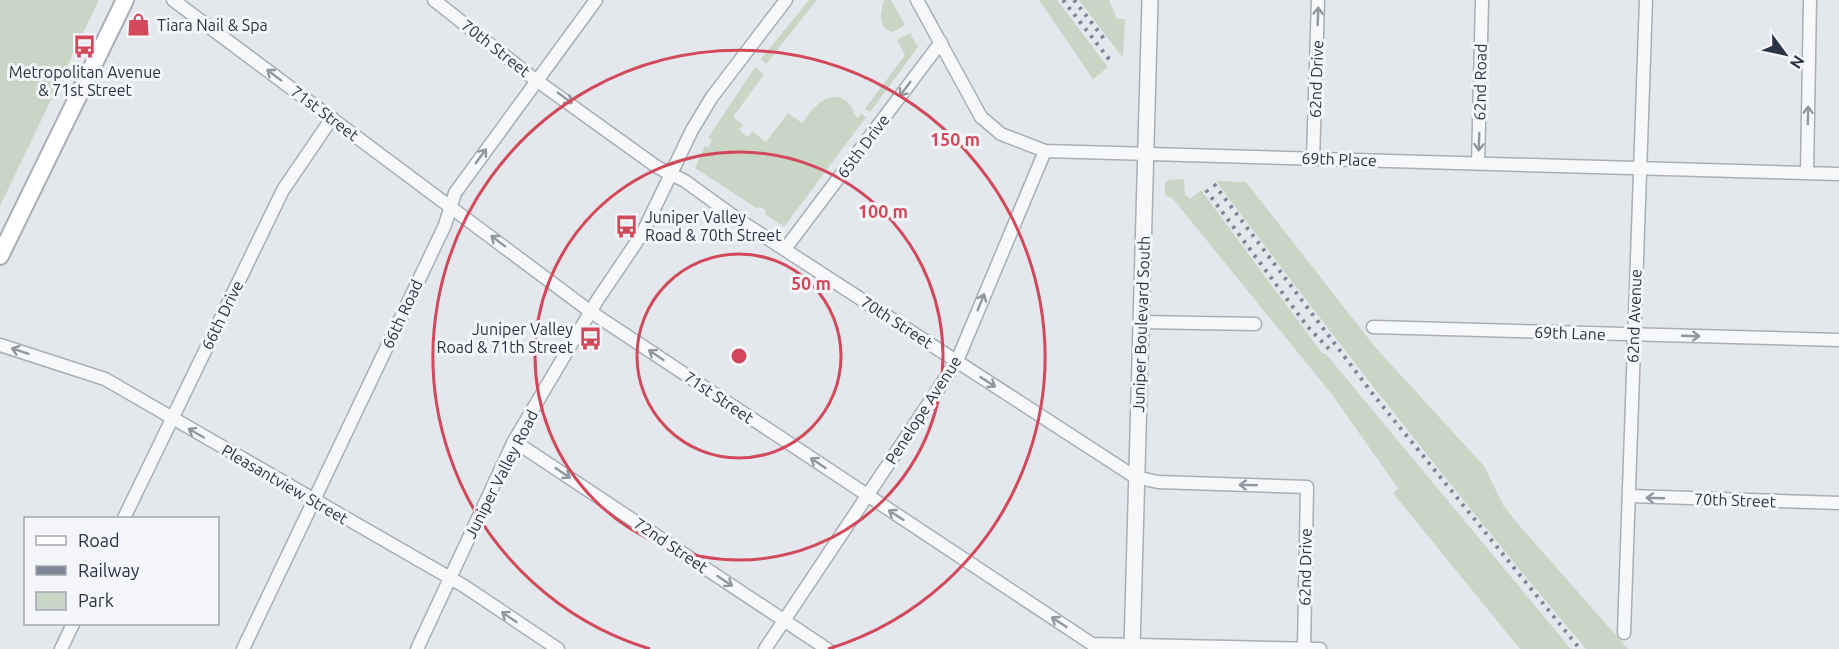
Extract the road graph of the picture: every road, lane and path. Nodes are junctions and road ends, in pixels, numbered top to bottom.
1 (125, 0) edge
2 (173, 0) edge
3 (434, 0) edge
4 (596, 0) edge
5 (786, 0) edge
6 (917, 0) edge
7 (1150, 0) edge
8 (1318, 0) edge
9 (1482, 0) edge
10 (1646, 0) edge
11 (1810, 0) edge
12 (941, 42) junction
13 (537, 79) junction
14 (332, 118) junction
15 (1045, 151) junction
16 (1146, 154) junction
17 (1313, 159) junction
18 (1478, 164) junction
19 (1639, 168) junction
20 (1807, 173) junction
21 (672, 174) junction
22 (1839, 174) edge
23 (451, 206) junction
24 (785, 249) junction
25 (0, 256) edge
26 (591, 312) junction
27 (1141, 322) junction
28 (1255, 324) dead end
29 (1373, 327) dead end
30 (1633, 334) junction
31 (1839, 340) edge
32 (0, 345) edge
33 (957, 361) junction
34 (172, 418) junction
35 (514, 441) junction
36 (1135, 477) junction
37 (1306, 487) joint
38 (867, 496) junction
39 (1630, 496) junction
40 (314, 500) junction
41 (1839, 502) edge
42 (125, 517) edge
43 (449, 578) junction
44 (784, 620) junction
45 (73, 625) edge
46 (1624, 633) dead end
47 (1132, 647) edge
48 (1304, 648) edge
49 (61, 649) edge
50 (243, 649) edge
51 (417, 649) edge
52 (558, 649) edge
53 (765, 649) edge
54 (827, 649) edge
55 (1320, 649) edge

1 - 25 main road
14 -> 2 street, 71st Street
3 - 13 street, 70th Street
4 - 13 street, 66th Road
5 - 21 street, Juniper Valley Road
6 - 12 street, 69th Place
7 - 16 street, Juniper Boulevard South
17 -> 8 street, 62nd Drive
9 -> 18 street, 62nd Road
10 - 19 street, 62nd Avenue
20 -> 11 street
12 - 15 street, 69th Place
12 -> 24 street, 65th Drive
13 -> 21 street, 70th Street
23 -> 13 street, 66th Road
14 - 23 street, 71st Street
14 - 34 street, 66th Drive
15 - 16 street, 69th Place
33 -> 15 street, Penelope Avenue
16 - 17 street, 69th Place
16 - 27 street, Juniper Boulevard South
17 - 18 street, 69th Place
18 - 19 street, 69th Place
19 - 20 street, 69th Place
19 - 30 street, 62nd Avenue
20 - 22 street, 69th Place
21 - 24 street, 70th Street
21 - 26 street, Juniper Valley Road
26 -> 23 street, 71st Street
23 - 40 street, 66th Road
24 - 33 street, 70th Street
26 - 35 street, Juniper Valley Road
38 -> 26 street, 71st Street
27 - 28 street
27 - 36 street, Juniper Boulevard South
29 - 30 street, 69th Lane
30 -> 31 street, 69th Lane
30 - 39 street, 62nd Avenue
34 -> 32 street, Pleasantview Street
33 -> 36 street, 70th Street
33 - 38 street, Penelope Avenue
40 -> 34 street, Pleasantview Street
34 - 42 street, 66th Drive
35 - 43 street, Juniper Valley Road
35 -> 44 street, 72nd Street
37 -> 36 street, 70th Street
36 - 47 street, Juniper Boulevard South
37 - 48 street, 62nd Drive
38 - 44 street, Penelope Avenue
47 -> 38 street, 71st Street
41 -> 39 street, 70th Street
39 - 46 street, 62nd Avenue
40 - 43 street, Pleasantview Street
40 - 50 street, 66th Road
43 - 51 street, Juniper Valley Road
52 -> 43 street, Pleasantview Street
44 - 53 street, Penelope Avenue
44 - 54 street, 72nd Street
45 - 49 street
47 - 48 street, 71st Street
48 - 55 street, 71st Street

